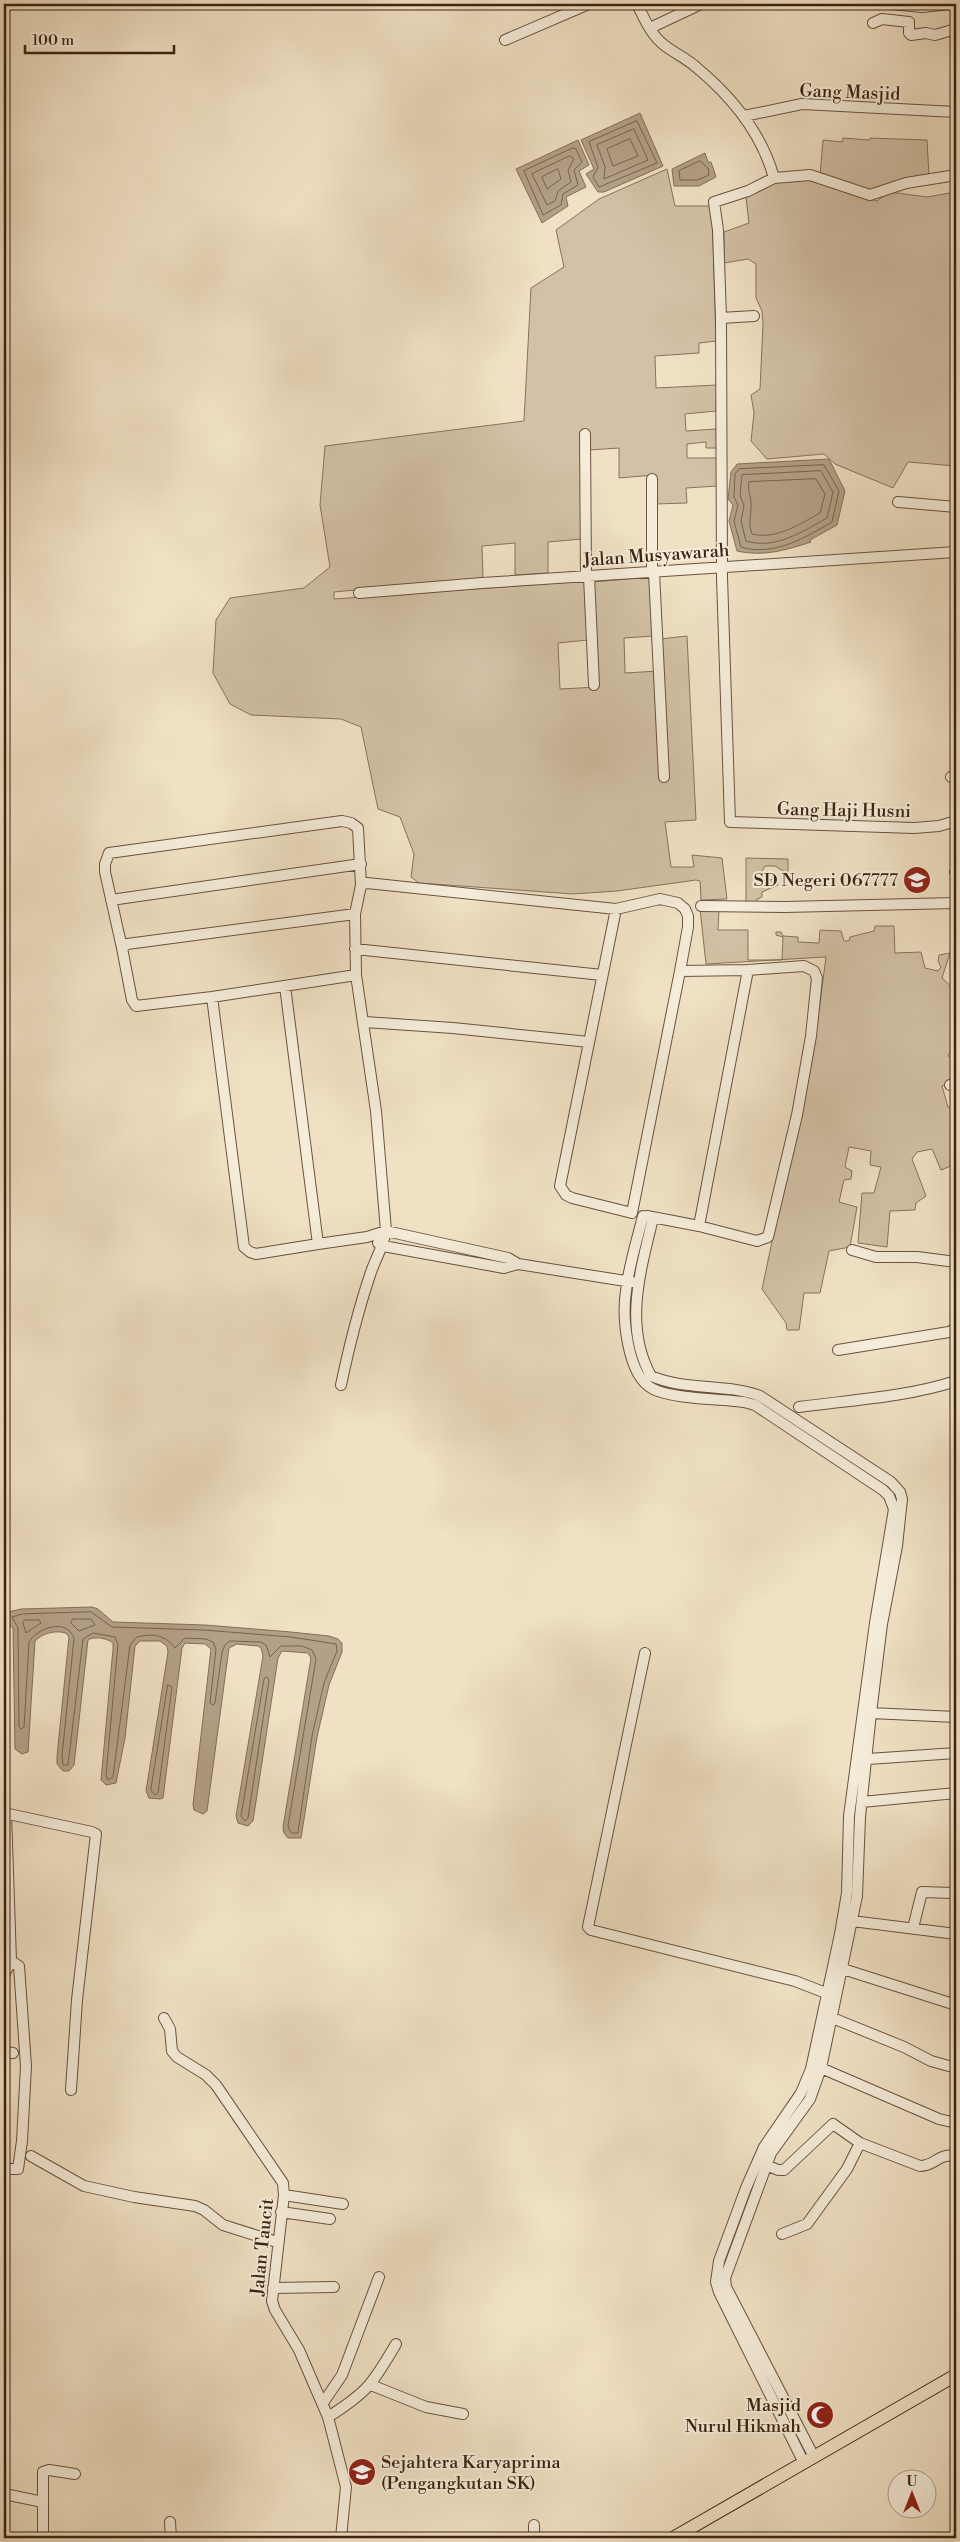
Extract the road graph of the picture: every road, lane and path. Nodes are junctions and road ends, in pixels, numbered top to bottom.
1 (588, 4) edge
2 (637, 4) edge
3 (701, 4) edge
4 (892, 4) edge
5 (951, 4) edge
6 (873, 24) dead end
7 (650, 28) junction
8 (956, 29) edge
9 (505, 40) dead end
10 (956, 112) edge
11 (744, 116) junction
12 (956, 175) edge
13 (774, 178) junction
14 (754, 316) dead end
15 (721, 318) junction
16 (585, 434) dead end
17 (652, 478) dead end
18 (898, 502) dead end
19 (956, 507) edge
20 (956, 552) edge
21 (723, 567) junction
22 (653, 572) junction
23 (587, 576) junction
24 (358, 593) dead end
25 (594, 686) dead end
26 (664, 776) dead end
27 (956, 821) edge
28 (361, 864) junction
29 (361, 885) junction
30 (111, 900) junction
31 (956, 903) edge
32 (701, 906) dead end
33 (616, 909) junction
34 (355, 914) junction
35 (122, 948) junction
36 (355, 949) junction
37 (748, 970) junction
38 (680, 971) junction
39 (356, 975) junction
40 (602, 975) junction
41 (286, 986) junction
42 (212, 997) junction
43 (365, 1022) junction
44 (589, 1042) junction
45 (632, 1213) junction
46 (648, 1217) junction
47 (699, 1226) junction
48 (386, 1231) junction
49 (410, 1236) junction
50 (367, 1237) junction
51 (318, 1244) junction
52 (383, 1246) junction
53 (852, 1250) dead end
54 (408, 1251) junction
55 (956, 1262) edge
56 (518, 1264) junction
57 (633, 1282) junction
58 (956, 1328) edge
59 (838, 1350) dead end
60 (641, 1368) junction
61 (956, 1381) edge
62 (341, 1384) dead end
63 (760, 1396) junction
64 (755, 1405) junction
65 (800, 1407) dead end
66 (882, 1602) junction
67 (645, 1653) dead end
68 (874, 1663) junction
69 (871, 1713) junction
70 (956, 1717) edge
71 (956, 1753) edge
72 (868, 1759) junction
73 (956, 1793) edge
74 (862, 1802) junction
75 (5, 1813) edge
76 (849, 1816) junction
77 (860, 1817) junction
78 (5, 1860) edge
79 (956, 1888) edge
80 (7, 1908) edge
81 (852, 1921) junction
82 (913, 1928) junction
83 (956, 1934) edge
84 (11, 1961) junction
85 (843, 1969) junction
86 (4, 1975) edge
87 (831, 1995) junction
88 (956, 2005) edge
89 (830, 2017) junction
90 (164, 2018) dead end
91 (821, 2068) junction
92 (956, 2068) edge
93 (71, 2090) dead end
94 (956, 2123) edge
95 (860, 2143) junction
96 (767, 2150) junction
97 (31, 2156) dead end
98 (956, 2156) edge
99 (766, 2165) junction
100 (4, 2169) edge
101 (284, 2195) junction
102 (344, 2204) dead end
103 (281, 2212) junction
104 (330, 2219) dead end
105 (782, 2234) dead end
106 (277, 2242) junction
107 (379, 2276) dead end
108 (721, 2282) junction
109 (334, 2287) dead end
110 (272, 2288) junction
111 (396, 2344) dead end
112 (956, 2375) edge
113 (371, 2385) junction
114 (323, 2403) junction
115 (463, 2414) dead end
116 (328, 2417) junction
117 (809, 2460) junction
118 (75, 2474) dead end
119 (4, 2494) edge
120 (43, 2502) junction
121 (170, 2522) dead end
122 (534, 2525) dead end
123 (43, 2538) edge
124 (171, 2538) edge
125 (341, 2538) edge
126 (534, 2538) edge
127 (673, 2538) edge

1 - 9 street
2 - 7 street
3 - 7 street
4 - 5 street
6 - 8 street
7 - 11 street
10 - 11 street, Gang Masjid
11 - 13 street
12 - 13 street
13 - 15 street
14 - 15 street
15 - 21 street
16 - 23 street
17 - 22 street
18 - 19 street
20 - 21 street, Jalan Musyawarah
21 - 22 street, Jalan Musyawarah
21 - 27 street, Gang Haji Husni
22 - 23 street, Jalan Musyawarah
22 - 26 street
23 - 24 street, Jalan Musyawarah
23 - 25 street
28 - 29 street
28 - 30 street
28 - 30 street
29 - 33 street
29 - 34 street
30 - 35 street
31 - 32 street
33 - 38 street
33 - 40 street
34 - 35 street
34 - 36 street
35 - 42 street
36 - 39 street
36 - 40 street
37 - 38 street
37 - 47 street
37 - 47 street
38 - 45 street
39 - 41 street
39 - 43 street
40 - 44 street
41 - 42 street
41 - 51 street
42 - 51 street
43 - 44 street
43 - 48 street
44 - 45 street
45 - 46 street
46 - 47 street
46 - 57 street
48 - 49 street
48 - 50 street
48 - 52 street
49 - 54 street
49 - 56 street
50 - 51 street
50 - 52 street
52 - 54 street
52 - 62 street
53 - 55 street
54 - 56 street
56 - 57 street
57 - 60 street
58 - 59 street
60 - 63 street
60 - 64 street
61 - 65 street
63 - 64 street
63 - 66 street
64 - 66 street
66 - 68 street
67 - 87 street
68 - 69 street
68 - 76 street
69 - 70 street
69 - 72 street
71 - 72 street
72 - 74 street
73 - 74 street
74 - 77 street
75 - 78 street
75 - 93 street
76 - 77 street
76 - 87 street
77 - 81 street
78 - 80 street
79 - 82 street
80 - 84 street
81 - 82 street
81 - 85 street
82 - 83 street
84 - 86 street
84 - 100 street
85 - 87 street
85 - 88 street
87 - 89 street
87 - 96 street
89 - 91 street
89 - 92 street
90 - 101 street, Jalan Taucit
91 - 94 street
91 - 96 street
95 - 98 street
95 - 99 street
95 - 105 street
96 - 99 street
96 - 108 street
97 - 106 street
99 - 108 street
101 - 102 street
101 - 103 street, Jalan Taucit
103 - 104 street
103 - 106 street, Jalan Taucit
106 - 110 street, Jalan Taucit
107 - 114 street
108 - 117 street
109 - 110 street
110 - 114 street, Jalan Taucit
111 - 113 street
112 - 117 main road
113 - 115 street
113 - 116 street
114 - 116 street, Jalan Taucit
116 - 125 street, Jalan Taucit
117 - 127 main road
118 - 120 street
119 - 120 street
120 - 123 street
121 - 124 street
122 - 126 street

